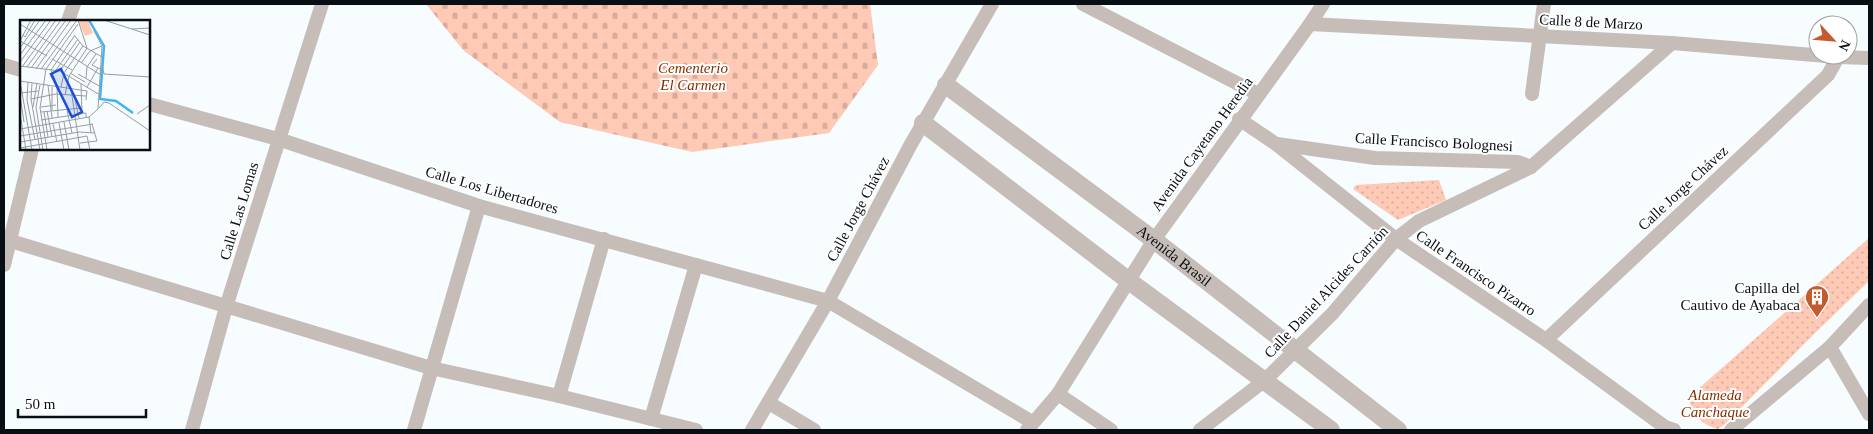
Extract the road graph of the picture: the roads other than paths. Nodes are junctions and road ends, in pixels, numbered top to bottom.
1 (74, 4) edge
2 (322, 4) edge
3 (992, 4) edge
4 (1083, 4) edge
5 (1323, 4) edge
6 (1544, 4) edge
7 (68, 20) edge
8 (1310, 24) junction
9 (1539, 36) junction
10 (1672, 43) junction
11 (1808, 54) edge
12 (4, 65) edge
13 (1834, 65) edge
14 (20, 70) edge
15 (946, 85) junction
16 (1258, 94) junction
17 (1532, 94) dead end
18 (150, 104) edge
19 (1240, 119) junction
20 (923, 123) junction
21 (278, 139) junction
22 (1276, 144) junction
23 (32, 150) edge
24 (1530, 167) junction
25 (479, 206) junction
26 (604, 239) junction
27 (1396, 239) junction
28 (7, 240) edge
29 (1154, 240) junction
30 (4, 264) edge
31 (696, 264) junction
32 (1129, 281) junction
33 (828, 301) junction
34 (1869, 305) edge
35 (226, 307) junction
36 (1546, 340) junction
37 (1830, 348) junction
38 (1294, 350) junction
39 (431, 368) junction
40 (1264, 381) junction
41 (1058, 394) junction
42 (559, 396) junction
43 (768, 403) junction
44 (1869, 414) edge
45 (651, 419) junction
46 (1030, 426) edge
47 (192, 430) edge
48 (414, 430) edge
49 (696, 430) edge
50 (752, 430) edge
51 (814, 430) edge
52 (1111, 430) edge
53 (1200, 430) edge
54 (1331, 430) edge
55 (1398, 430) edge
56 (1674, 430) edge
57 (1731, 430) edge

1 - 7 street
2 - 21 street, Calle Las Lomas
3 - 15 street, Calle Jorge Chávez
4 - 16 street
5 - 8 street, Avenida Cayetano Heredia
6 - 9 street
8 - 9 street, Calle 8 de Marzo
8 - 16 street, Avenida Cayetano Heredia
9 - 10 street, Calle 8 de Marzo
9 - 17 street
10 - 11 street, Calle 8 de Marzo
10 - 24 street, Calle Daniel Alcides Carrión
12 - 14 street
13 - 36 street, Calle Jorge Chávez
15 - 20 street, Calle Jorge Chávez
15 - 29 street, Avenida Brasil
16 - 19 street, Avenida Cayetano Heredia
18 - 21 street, Calle Los Libertadores
19 - 22 street, Calle Francisco Pizarro
19 - 29 street, Avenida Cayetano Heredia
20 - 32 street
20 - 33 street, Calle Jorge Chávez
21 - 25 street, Calle Los Libertadores
21 - 35 street, Calle Las Lomas
22 - 24 street, Calle Francisco Bolognesi
22 - 27 street, Calle Francisco Pizarro
23 - 28 street
24 - 27 street, Calle Daniel Alcides Carrión
25 - 26 street, Calle Los Libertadores
25 - 39 street
26 - 31 street, Calle Los Libertadores
26 - 42 street
27 - 36 street, Calle Francisco Pizarro
27 - 38 street, Calle Daniel Alcides Carrión
28 - 30 street
28 - 35 street
29 - 32 street, Avenida Cayetano Heredia
29 - 38 street, Avenida Brasil
31 - 33 street, Calle Los Libertadores
31 - 45 street
32 - 40 street
32 - 41 street, Avenida Cayetano Heredia
33 - 43 street, Calle Jorge Chávez
33 - 46 street, Calle Los Libertadores
34 - 37 street
35 - 39 street
35 - 47 street, Calle Las Lomas
36 - 56 street, Calle Francisco Pizarro
37 - 44 street
37 - 57 street
38 - 40 street, Calle Daniel Alcides Carrión
38 - 55 street, Avenida Brasil
39 - 42 street
39 - 48 street
40 - 53 street, Calle Daniel Alcides Carrión
40 - 54 street
41 - 46 street, Avenida Cayetano Heredia
41 - 52 street
42 - 45 street
43 - 50 street, Calle Jorge Chávez
43 - 51 street
45 - 49 street

